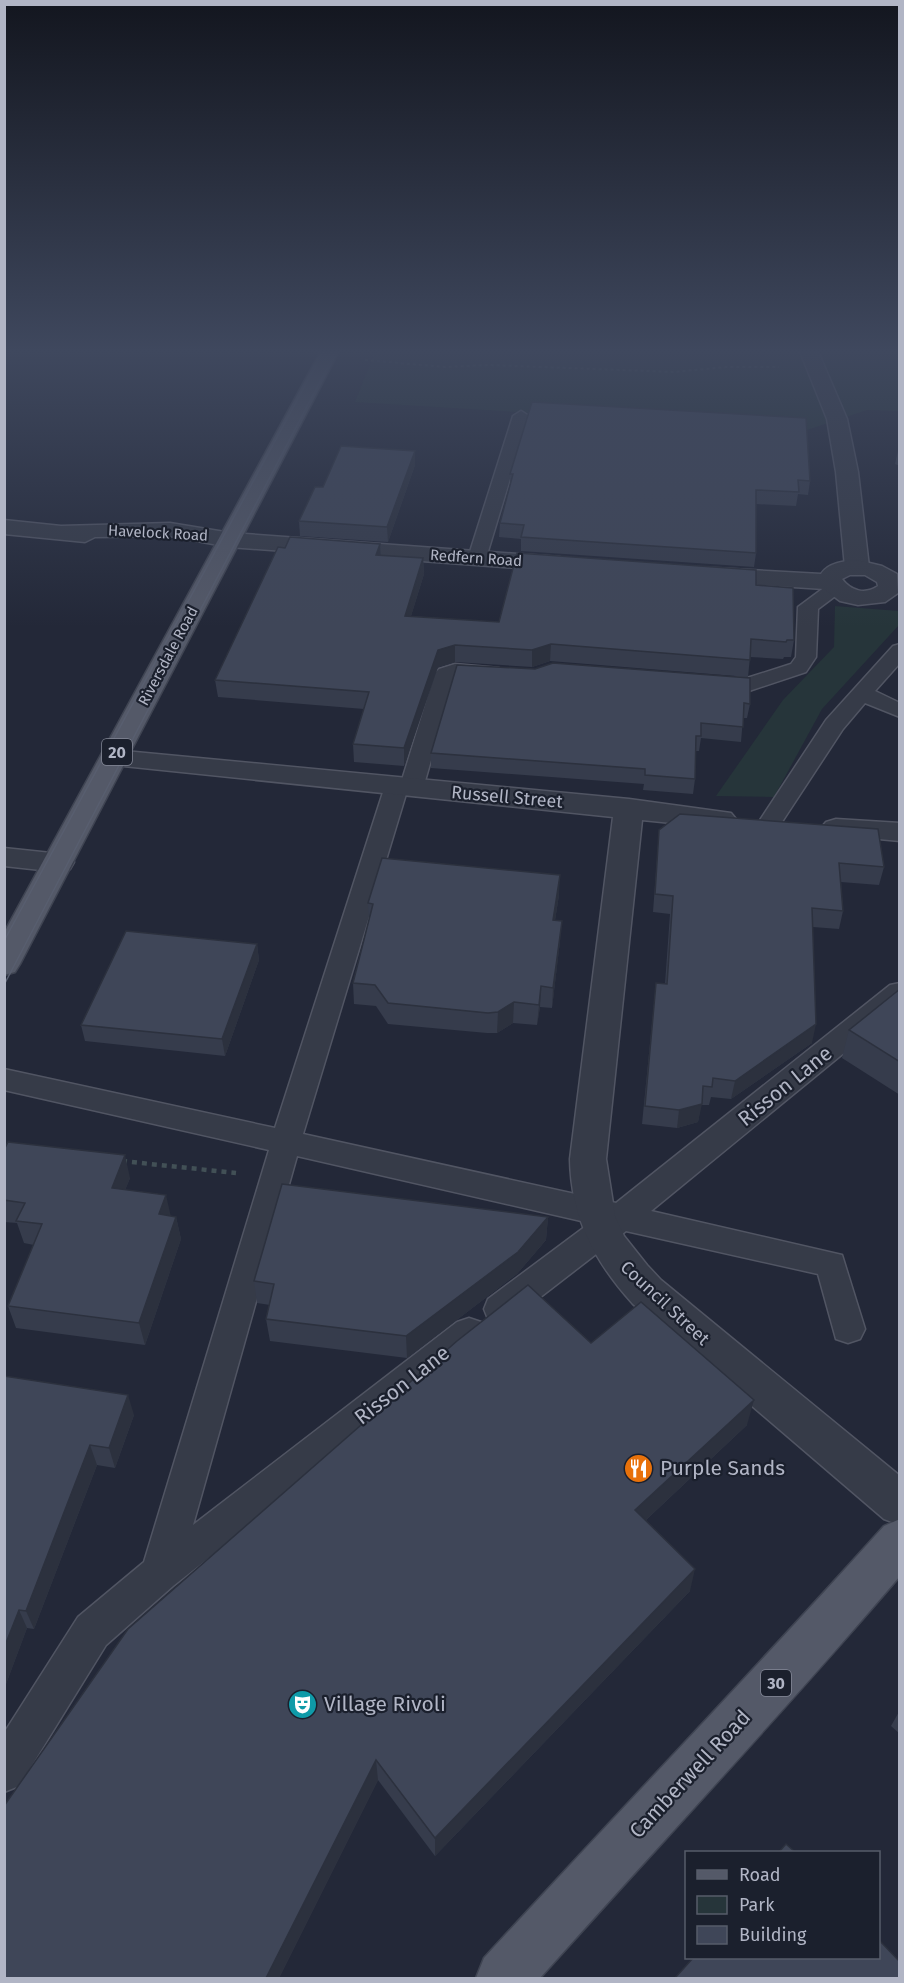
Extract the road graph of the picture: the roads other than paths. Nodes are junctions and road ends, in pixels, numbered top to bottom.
1 (282, 442) edge
2 (513, 442) edge
3 (841, 442) edge
4 (4, 527) edge
5 (229, 540) junction
6 (477, 558) junction
7 (582, 565) edge
8 (857, 567) junction
9 (687, 573) edge
10 (833, 585) junction
11 (895, 589) edge
12 (900, 650) edge
13 (511, 674) edge
14 (690, 680) edge
15 (862, 693) junction
16 (900, 711) edge
17 (114, 758) junction
18 (404, 787) junction
19 (629, 808) junction
20 (770, 823) junction
21 (900, 832) edge
22 (4, 857) edge
23 (58, 862) junction
24 (4, 964) edge
25 (900, 992) edge
26 (4, 1078) edge
27 (286, 1143) junction
28 (605, 1221) junction
29 (848, 1329) dead end
30 (900, 1504) edge
31 (900, 1541) edge
32 (160, 1573) junction
33 (4, 1771) edge
34 (504, 1978) edge

1 - 5 main road, Riversdale Road / 20
2 - 6 lane
3 - 8 street
4 - 5 street, Havelock Road
5 - 6 street, Redfern Road
5 - 17 main road, Riversdale Road / 20
6 - 7 street, Redfern Road
8 - 10 street
8 - 11 street
9 - 10 street
10 - 11 street
10 - 14 lane
12 - 15 lane
13 - 18 lane
15 - 16 lane
15 - 20 lane
17 - 18 street, Russell Street
17 - 23 main road, Riversdale Road / 20
18 - 19 street, Russell Street
18 - 27 lane
19 - 20 street, Russell Street
19 - 28 street, Council Street
20 - 21 street, Russell Street
22 - 23 street
23 - 24 main road, Riversdale Road / 20
25 - 28 lane, Risson Lane
26 - 27 lane
27 - 28 lane
27 - 32 lane
28 - 29 lane
28 - 30 street, Council Street
28 - 32 lane, Risson Lane
31 - 34 main road, Camberwell Road / 30
32 - 33 lane, Risson Lane

